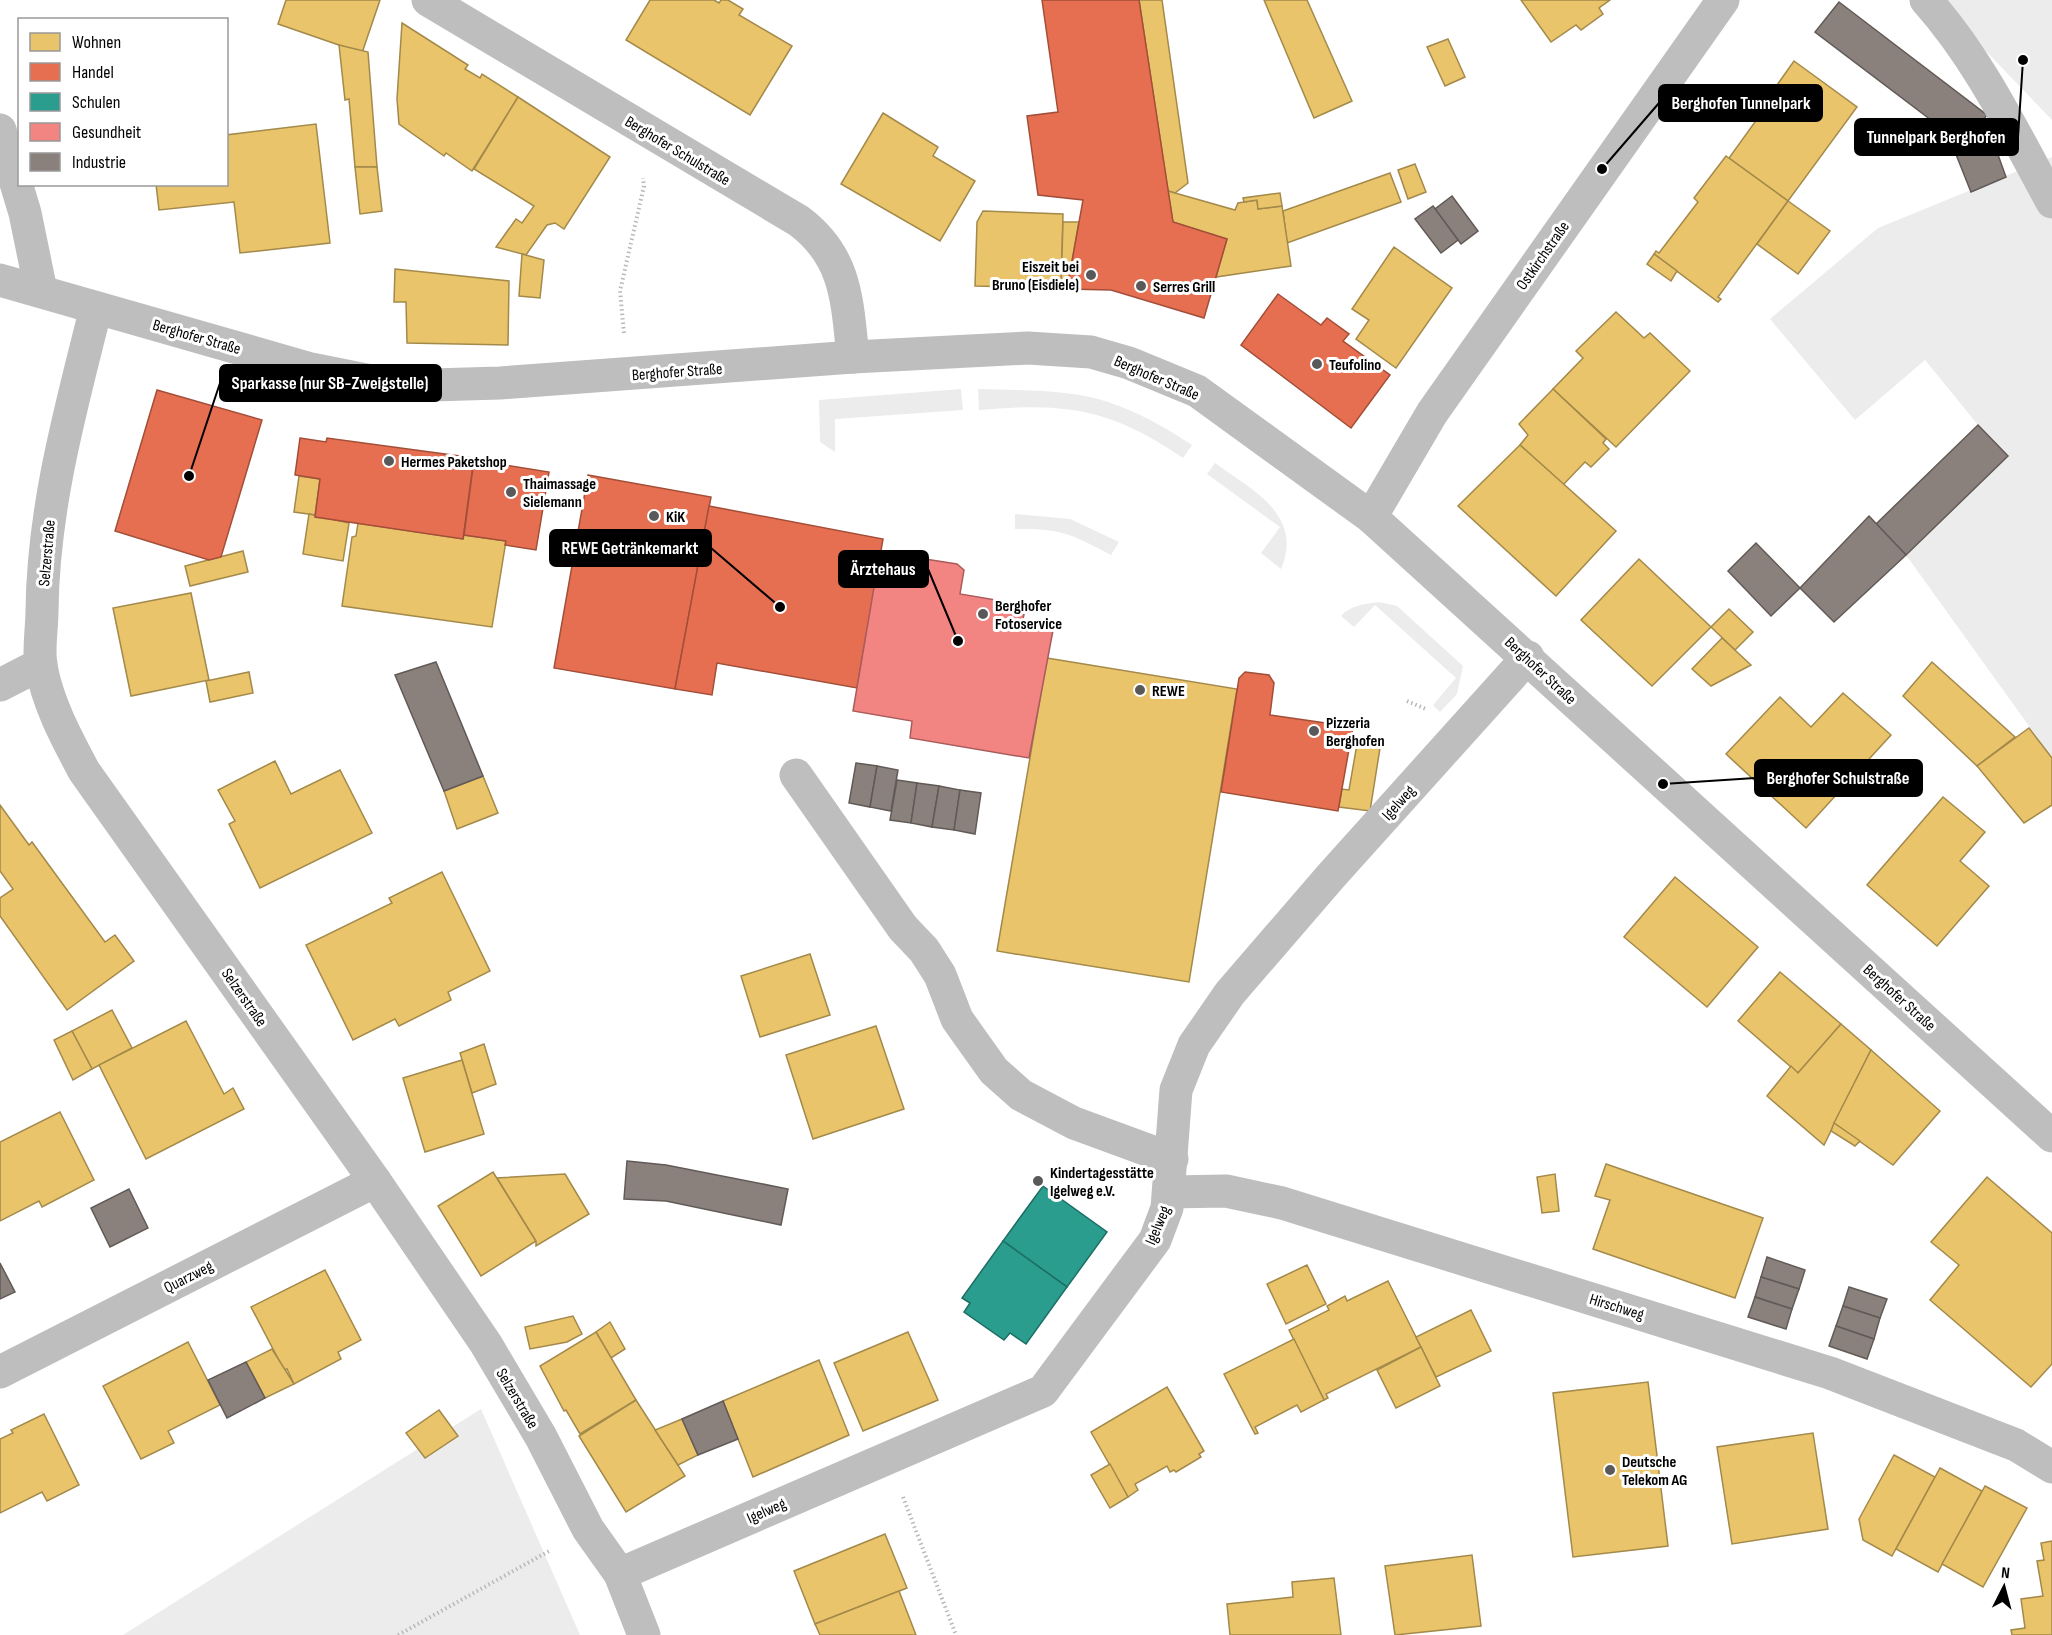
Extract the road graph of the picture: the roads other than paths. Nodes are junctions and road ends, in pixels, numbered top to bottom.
1 (428, 0) edge
2 (1723, 0) edge
3 (1926, 0) edge
4 (0, 130) edge
5 (2052, 202) edge
6 (0, 280) edge
7 (41, 291) junction
8 (96, 308) junction
9 (853, 357) junction
10 (1371, 517) junction
11 (1528, 657) junction
12 (41, 664) junction
13 (0, 685) edge
14 (796, 775) dead end
15 (2052, 1136) edge
16 (1172, 1159) junction
17 (375, 1180) junction
18 (1169, 1192) junction
19 (0, 1372) edge
20 (2052, 1467) edge
21 (620, 1574) junction
22 (644, 1635) edge

1 - 9 street, Berghofer Schulstraße
2 - 10 street, Ostkirchstraße
3 - 5 street
4 - 7 street
6 - 7 street, Berghofer Straße
7 - 8 street, Berghofer Straße
8 - 9 street, Berghofer Straße
8 - 12 street, Selzerstraße
9 - 10 street, Berghofer Straße
10 - 11 street, Berghofer Straße
11 - 15 street, Berghofer Straße
11 - 16 street, Igelweg
12 - 13 street
12 - 17 street, Selzerstraße
14 - 16 street
16 - 18 street, Igelweg
17 - 19 street, Quarzweg
17 - 21 street, Selzerstraße
18 - 20 street, Hirschweg
18 - 21 street, Igelweg
21 - 22 street, Selzerstraße

